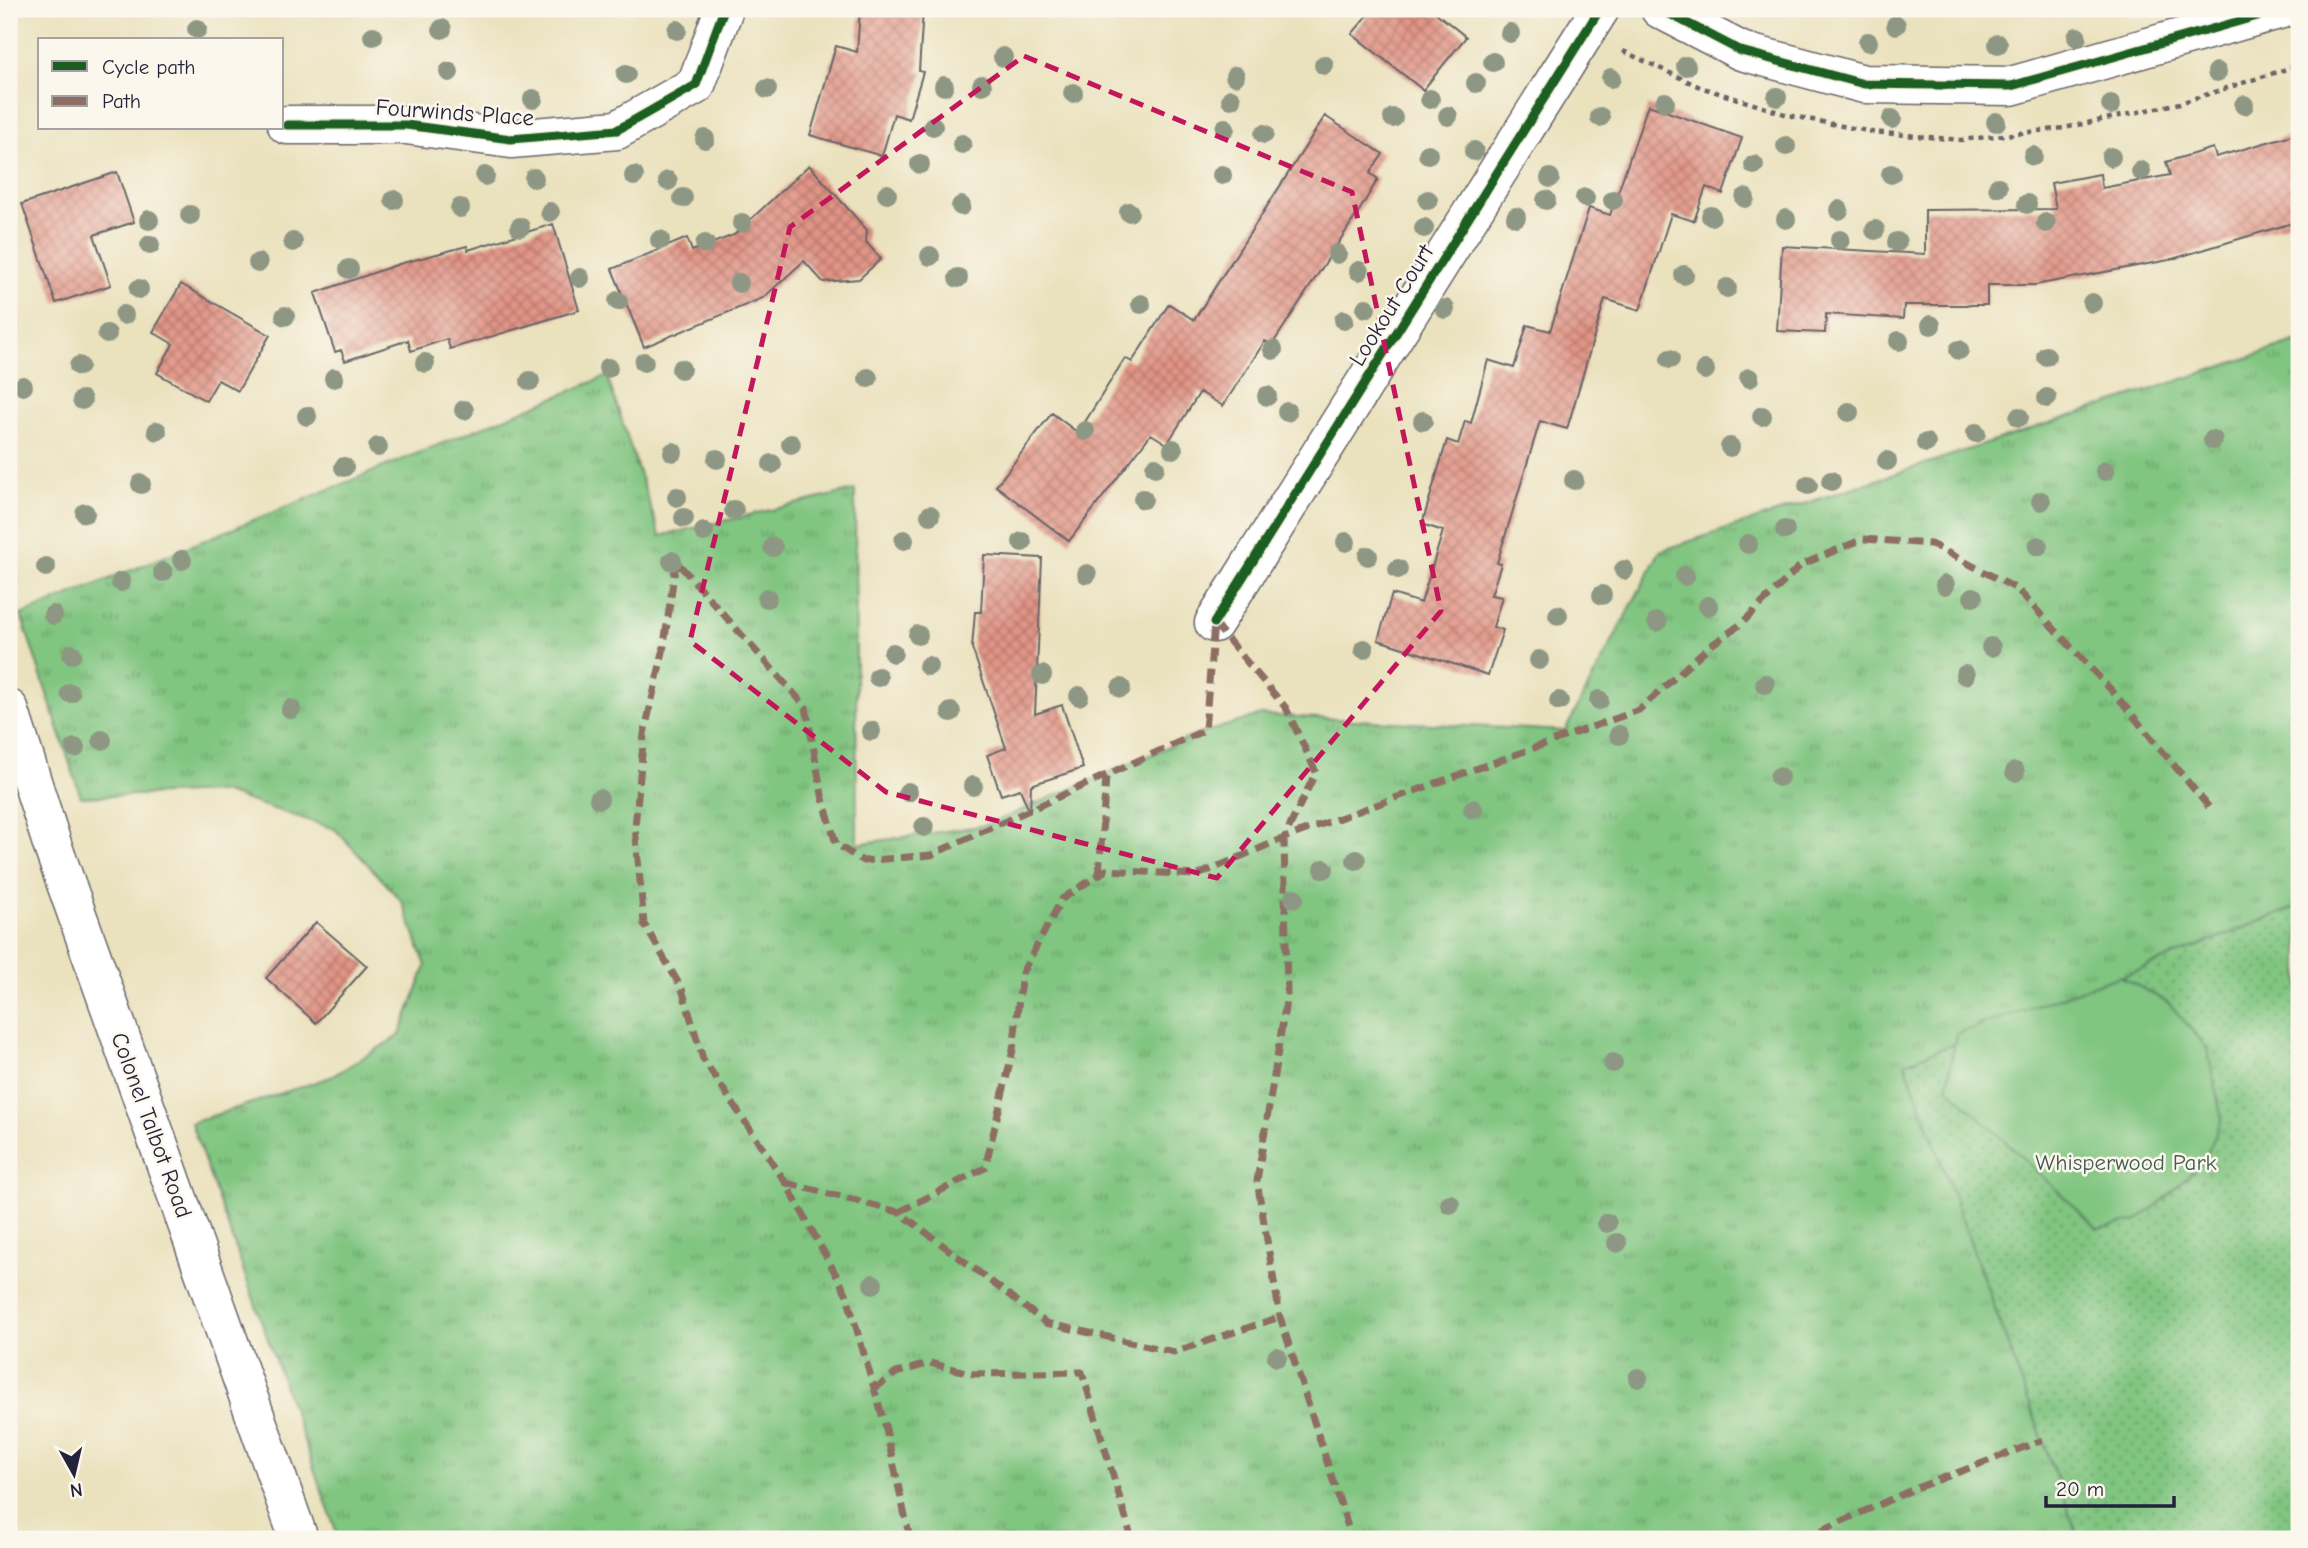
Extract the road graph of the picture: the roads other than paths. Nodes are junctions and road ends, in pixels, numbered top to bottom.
1 (724, 9) edge
2 (1600, 9) edge
3 (1660, 9) edge
4 (2282, 9) edge
5 (287, 125) dead end
6 (1214, 623) dead end
7 (9, 709) edge
8 (299, 1539) edge

1 - 5 street, Fourwinds Place
2 - 6 street, Lookout Court
3 - 4 street
7 - 8 street, Colonel Talbot Road

